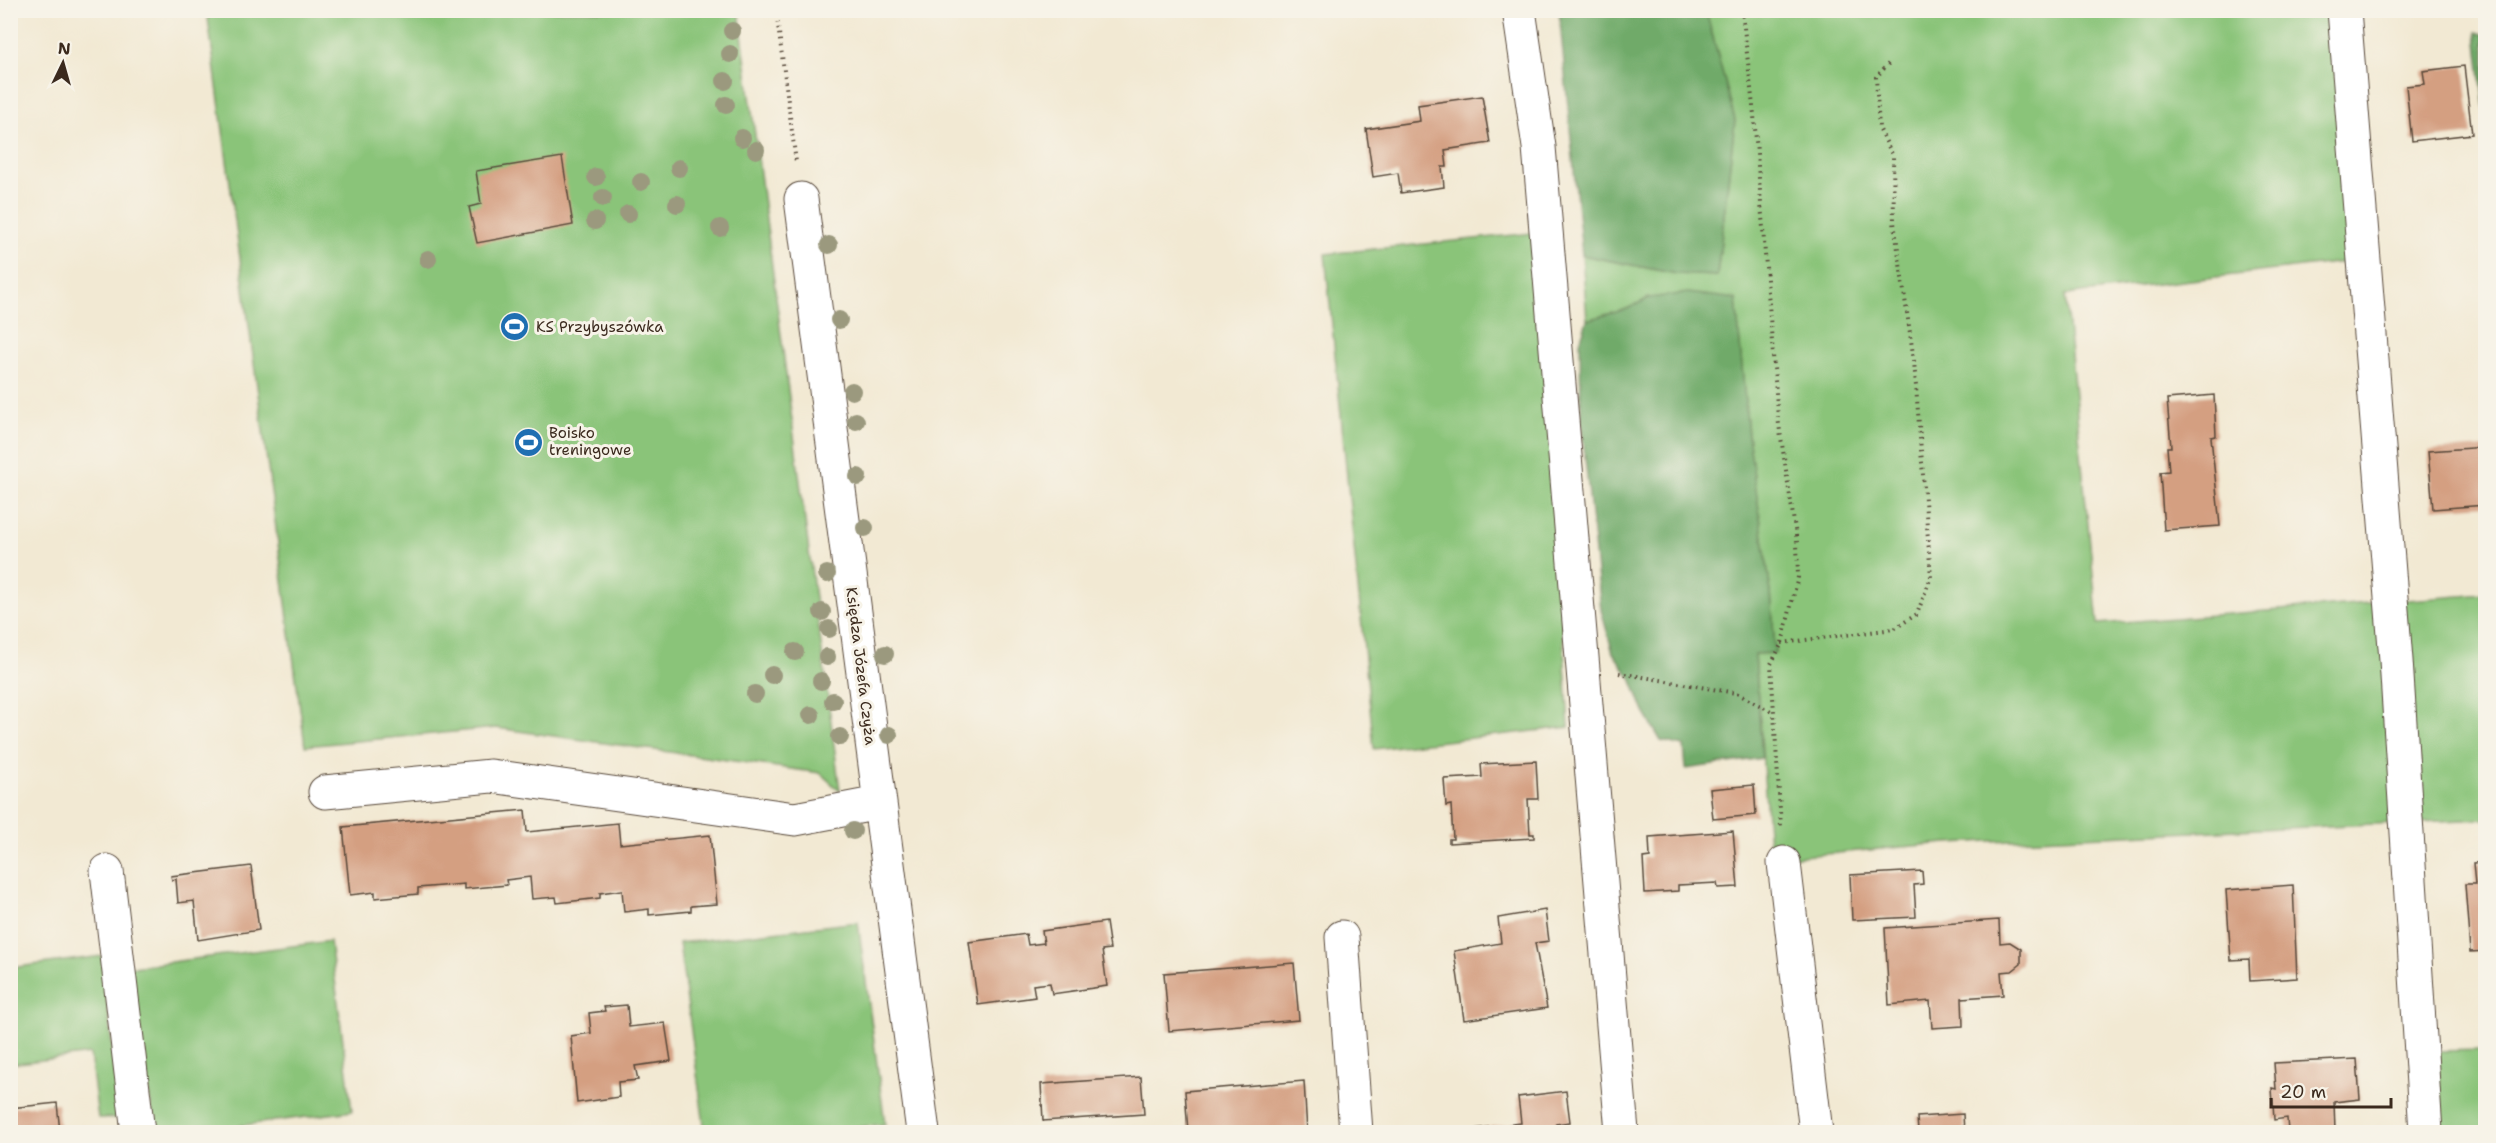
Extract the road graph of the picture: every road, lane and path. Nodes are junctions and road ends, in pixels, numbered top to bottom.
1 (776, 10) edge
2 (1519, 10) edge
3 (1742, 10) edge
4 (2344, 10) edge
5 (1891, 61) dead end
6 (801, 199) joint
7 (1782, 643) junction
8 (1582, 669) junction
9 (1774, 712) junction
10 (326, 792) dead end
11 (879, 803) junction
12 (1784, 863) joint
13 (106, 871) dead end
14 (1342, 937) dead end
15 (138, 1132) edge
16 (923, 1132) edge
17 (1356, 1132) edge
18 (1622, 1132) edge
19 (1816, 1132) edge
20 (2426, 1132) edge

1 - 6 path
2 - 8 street
3 - 7 path
4 - 20 street
5 - 7 path
6 - 11 street, Księdza Józefa Czyża
7 - 9 path
8 - 9 path
8 - 18 street
9 - 12 path
10 - 11 street
11 - 16 street, Księdza Józefa Czyża
12 - 19 street
13 - 15 street
14 - 17 street

